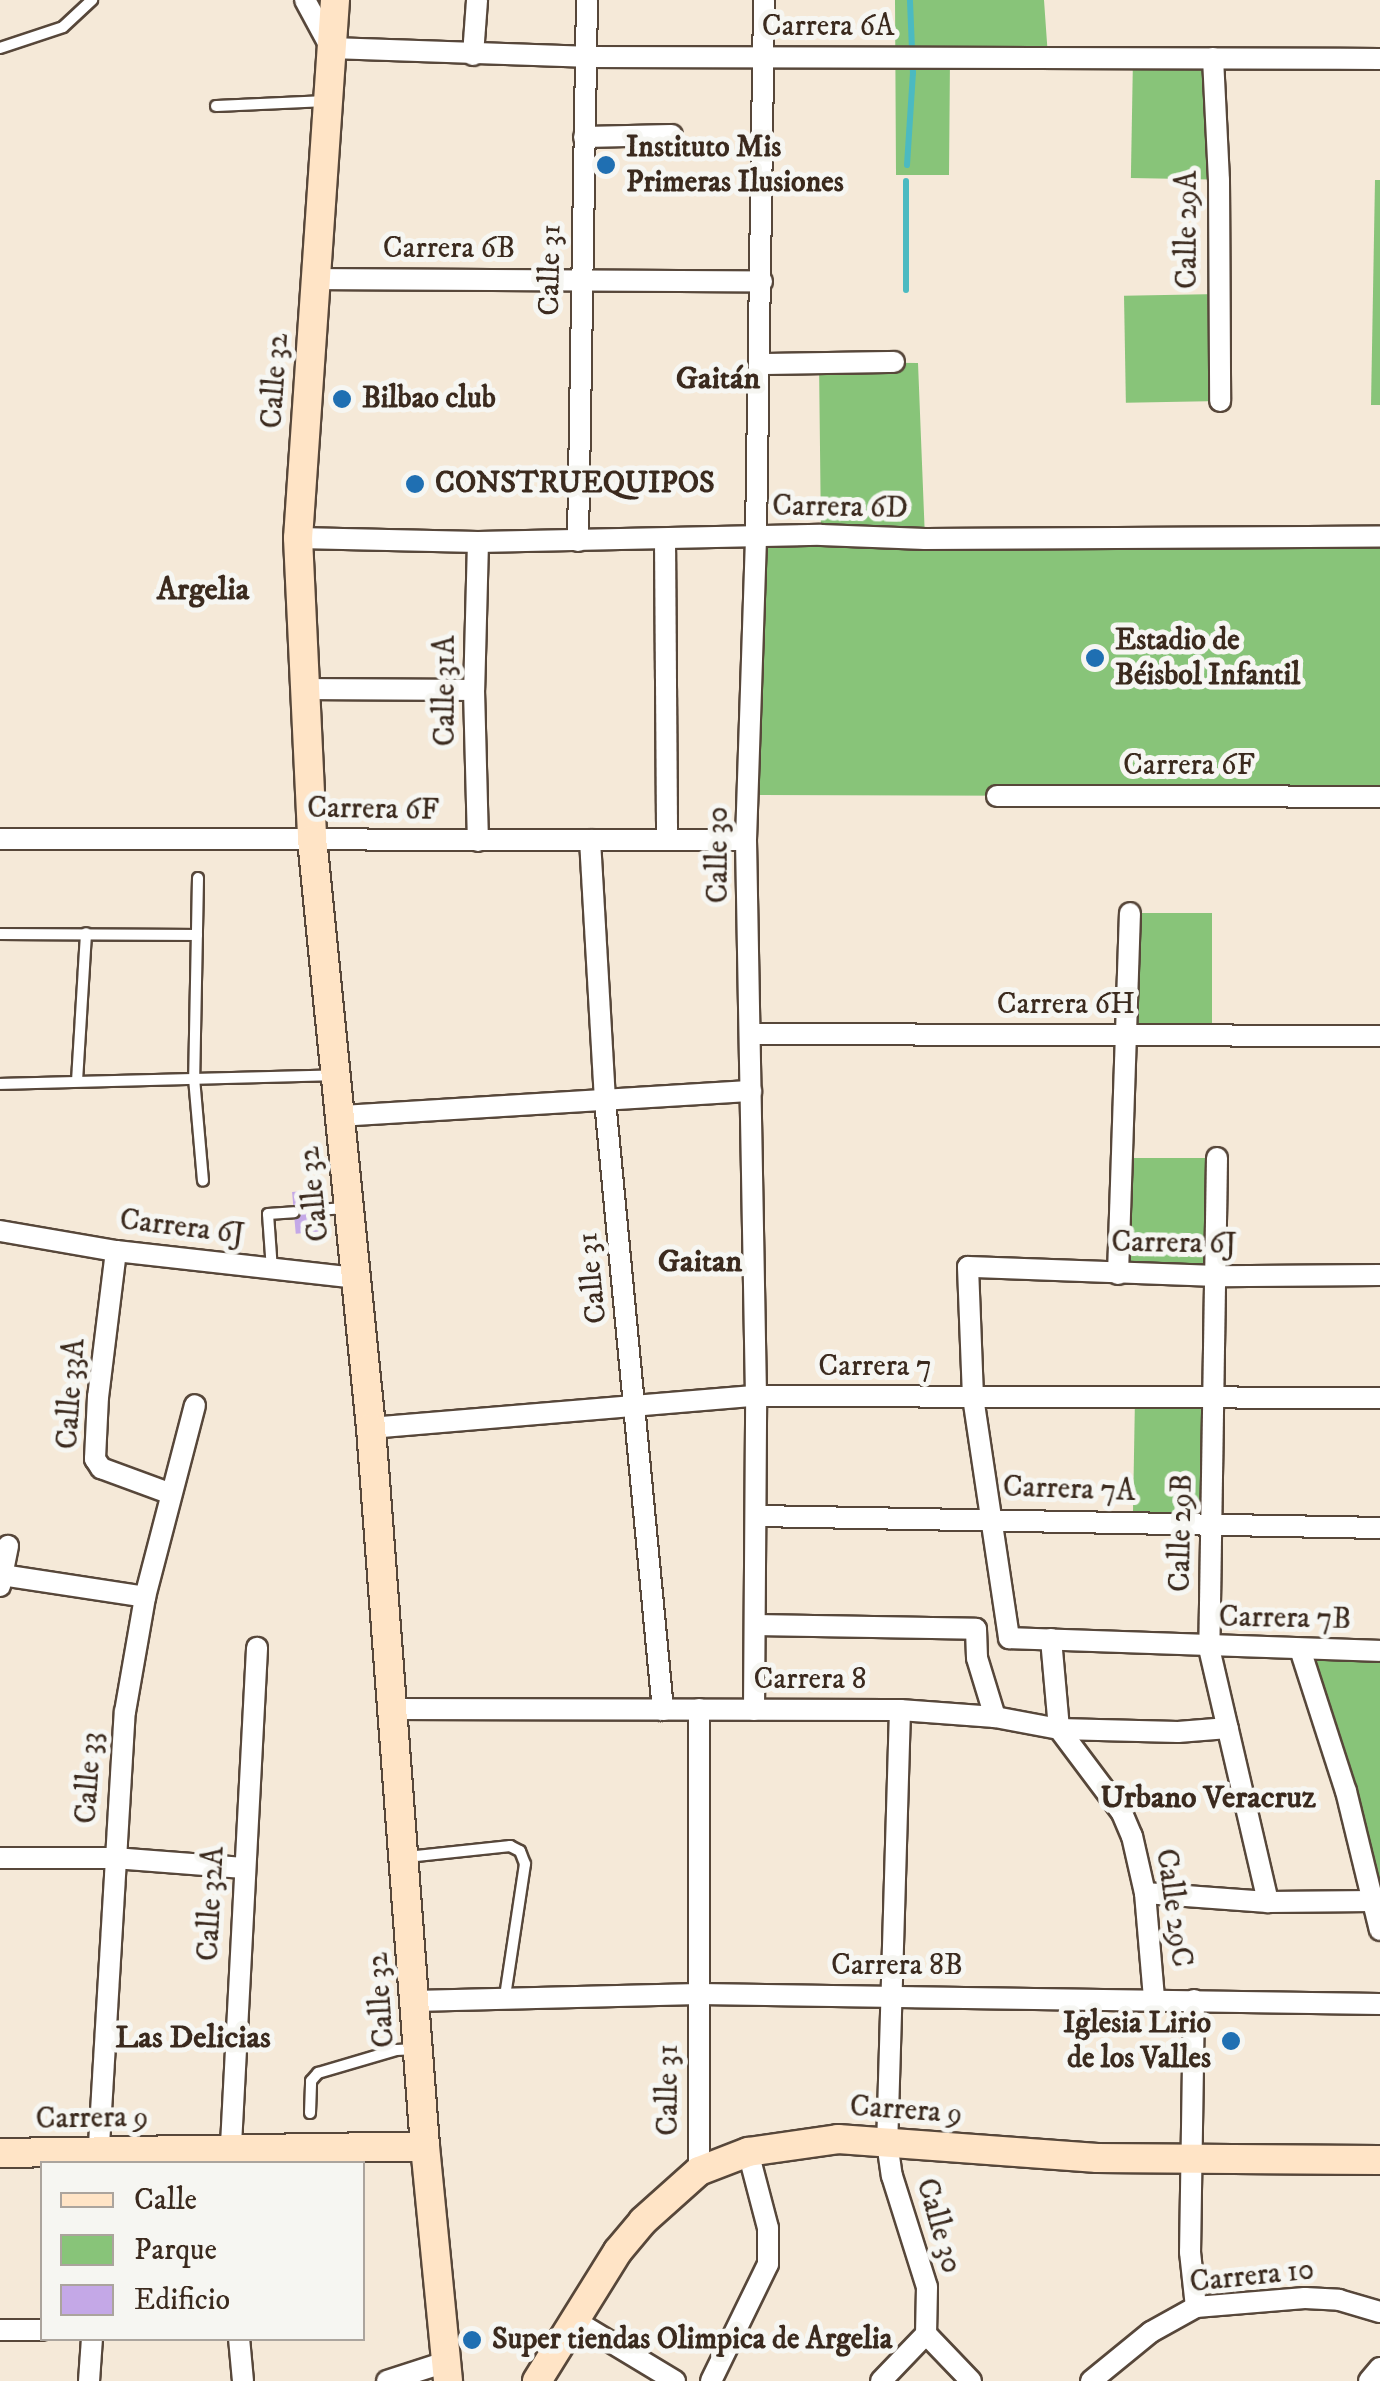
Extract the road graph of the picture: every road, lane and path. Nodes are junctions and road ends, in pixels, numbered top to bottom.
1 (92, 0) edge
2 (304, 0) edge
3 (335, 0) edge
4 (477, 0) edge
5 (587, 0) edge
6 (764, 0) edge
7 (0, 48) edge
8 (331, 48) junction
9 (474, 56) junction
10 (584, 56) junction
11 (764, 57) junction
12 (1213, 58) junction
13 (1380, 59) edge
14 (328, 101) junction
15 (216, 106) dead end
16 (672, 135) dead end
17 (584, 136) junction
18 (315, 279) junction
19 (580, 279) junction
20 (762, 281) junction
21 (894, 362) dead end
22 (760, 364) junction
23 (1220, 401) dead end
24 (756, 536) junction
25 (298, 538) junction
26 (1380, 538) edge
27 (665, 539) junction
28 (578, 541) junction
29 (478, 542) junction
30 (308, 690) junction
31 (474, 690) junction
32 (997, 796) dead end
33 (1380, 797) edge
34 (0, 839) edge
35 (312, 839) junction
36 (590, 840) junction
37 (666, 840) junction
38 (746, 840) junction
39 (478, 841) junction
40 (198, 878) dead end
41 (1130, 913) dead end
42 (86, 933) junction
43 (0, 934) edge
44 (197, 935) junction
45 (751, 1034) junction
46 (1125, 1035) junction
47 (1380, 1036) edge
48 (335, 1076) junction
49 (194, 1078) junction
50 (77, 1082) junction
51 (0, 1084) edge
52 (751, 1092) junction
53 (606, 1101) junction
54 (340, 1116) junction
55 (1217, 1158) dead end
56 (203, 1181) dead end
57 (350, 1208) junction
58 (317, 1210) dead end
59 (294, 1212) dead end
60 (0, 1231) edge
61 (116, 1251) junction
62 (272, 1270) junction
63 (1118, 1274) junction
64 (1380, 1275) edge
65 (1217, 1276) junction
66 (356, 1278) junction
67 (756, 1396) junction
68 (967, 1397) junction
69 (1214, 1398) junction
70 (1380, 1398) edge
71 (195, 1405) dead end
72 (636, 1406) junction
73 (371, 1428) junction
74 (168, 1492) junction
75 (757, 1516) junction
76 (994, 1518) junction
77 (1213, 1528) junction
78 (1380, 1528) edge
79 (8, 1546) dead end
80 (1, 1582) edge
81 (144, 1597) junction
82 (755, 1625) junction
83 (1051, 1639) junction
84 (257, 1648) dead end
85 (1209, 1648) junction
86 (1300, 1649) junction
87 (1380, 1652) edge
88 (390, 1709) junction
89 (699, 1709) junction
90 (663, 1710) junction
91 (754, 1710) junction
92 (900, 1710) junction
93 (994, 1717) junction
94 (1228, 1728) junction
95 (1059, 1729) junction
96 (406, 1857) junction
97 (0, 1858) edge
98 (114, 1858) junction
99 (244, 1868) junction
100 (1146, 1892) junction
101 (1373, 1901) junction
102 (1268, 1902) junction
103 (1380, 1930) edge
104 (699, 1994) junction
105 (505, 1997) junction
106 (892, 1998) junction
107 (1150, 1998) junction
108 (1194, 2000) junction
109 (414, 2001) junction
110 (1380, 2004) edge
111 (418, 2049) junction
112 (310, 2113) dead end
113 (887, 2142) junction
114 (425, 2146) junction
115 (748, 2152) junction
116 (0, 2153) edge
117 (230, 2156) edge
118 (98, 2158) edge
119 (1190, 2160) junction
120 (1380, 2160) edge
121 (698, 2171) junction
122 (1196, 2307) junction
123 (1380, 2312) edge
124 (574, 2320) junction
125 (0, 2330) edge
126 (40, 2330) edge
127 (926, 2334) junction
128 (92, 2341) edge
129 (238, 2341) edge
130 (1380, 2368) edge
131 (447, 2371) edge
132 (90, 2381) edge
133 (242, 2381) edge
134 (387, 2381) edge
135 (537, 2381) edge
136 (675, 2381) edge
137 (711, 2381) edge
138 (881, 2381) edge
139 (971, 2381) edge
140 (1091, 2381) edge
141 (1369, 2381) edge

1 - 7 lane
2 - 8 street
3 - 8 main road, Calle 32
4 - 9 street
5 - 10 street, Calle 31
6 - 11 street, Calle 30
8 - 9 street, Carrera 6A
8 - 14 main road, Calle 32
9 - 10 street, Carrera 6A
10 - 11 street, Carrera 6A
10 - 17 street, Calle 31
11 - 12 street, Carrera 6A
11 - 20 street, Calle 30
12 - 13 street, Carrera 6A
12 - 23 street, Calle 29A
14 - 15 lane
14 - 18 main road, Calle 32
16 - 17 street
17 - 19 street, Calle 31
18 - 19 street, Carrera 6B
18 - 25 main road, Calle 32
19 - 20 street, Carrera 6B
19 - 28 street, Calle 31
20 - 22 street, Calle 30
21 - 22 street
22 - 24 street, Calle 30
24 - 26 street, Carrera 6D
24 - 27 street, Carrera 6D
24 - 38 street, Calle 30
25 - 29 street, Carrera 6D
25 - 30 main road, Calle 32
27 - 28 street, Carrera 6D
27 - 37 street
28 - 29 street, Carrera 6D
29 - 31 street, Calle 31A
30 - 31 street
30 - 35 main road, Calle 32
31 - 39 street, Calle 31A
32 - 33 street, Carrera 6F
34 - 35 street, Carrera 6F
35 - 39 street, Carrera 6F
35 - 48 main road, Calle 32
36 - 37 street, Carrera 6F
36 - 39 street, Carrera 6F
36 - 53 street, Calle 31
37 - 38 street, Carrera 6F
38 - 45 street, Calle 30
40 - 44 lane
41 - 46 street
42 - 43 lane
42 - 44 lane
42 - 50 lane
44 - 49 lane
45 - 46 street, Carrera 6H
45 - 52 street, Calle 30
46 - 47 street, Carrera 6H
46 - 63 street
48 - 49 lane
48 - 54 main road, Calle 32
49 - 50 lane
49 - 56 lane
50 - 51 lane
52 - 53 street
52 - 67 street, Calle 30
53 - 54 street
53 - 72 street, Calle 31
54 - 57 main road, Calle 32
55 - 65 street, Calle 29B
57 - 58 lane
57 - 66 main road, Calle 32
59 - 62 lane
60 - 61 street, Carrera 6J
61 - 62 street, Carrera 6J
61 - 74 street, Calle 33A
62 - 66 street, Carrera 6J
63 - 65 street, Carrera 6J
63 - 68 street, Carrera 6J
64 - 65 street, Carrera 6J
65 - 69 street, Calle 29B
66 - 73 main road, Calle 32
67 - 68 street, Carrera 7
67 - 72 street, Carrera 7
67 - 75 street, Calle 30
68 - 69 street, Carrera 7
68 - 76 street
69 - 70 street, Carrera 7
69 - 77 street, Calle 29B
71 - 74 street, Calle 33
72 - 73 street, Carrera 7
72 - 90 street, Calle 31
73 - 88 main road, Calle 32
74 - 81 street, Calle 33
75 - 76 street, Carrera 7A
75 - 82 street, Calle 30
76 - 77 street, Carrera 7A
76 - 83 street, Carrera 7B
77 - 78 street, Carrera 7A
77 - 85 street, Calle 29B
79 - 80 street
80 - 81 street
81 - 98 street, Calle 33
82 - 91 street, Calle 30
82 - 93 street
83 - 85 street, Carrera 7B
83 - 95 street
84 - 99 street, Calle 32A
85 - 86 street, Carrera 7B
85 - 94 street, Calle 29B
86 - 87 street, Carrera 7B
86 - 101 street
88 - 90 street, Carrera 8
88 - 96 main road, Calle 32
89 - 90 street, Carrera 8
89 - 91 street, Carrera 8
89 - 104 street, Calle 31
91 - 92 street, Carrera 8
92 - 93 street, Carrera 8
92 - 106 street, Calle 30
93 - 95 street, Carrera 8
94 - 95 street, Carrera 8
94 - 102 street, Calle 29B
95 - 100 street, Calle 29C
96 - 105 lane
96 - 109 main road, Calle 32
97 - 98 street
98 - 99 street
98 - 118 street, Calle 33
99 - 117 street, Calle 32A
100 - 102 street
100 - 107 street, Calle 29C
101 - 102 street
101 - 103 street
104 - 105 street, Carrera 8B
104 - 106 street, Carrera 8B
104 - 121 street, Calle 31
105 - 109 street, Carrera 8B
106 - 107 street, Carrera 8B
106 - 113 street, Calle 30
107 - 108 street, Carrera 8B
108 - 110 street, Carrera 8B
108 - 119 street
109 - 111 main road, Calle 32
111 - 112 lane
111 - 114 main road, Calle 32
113 - 115 main road, Carrera 9
113 - 119 main road, Carrera 9
113 - 127 street, Calle 30
114 - 117 main road, Carrera 9
114 - 131 main road, Calle 32
115 - 121 main road, Carrera 9
115 - 137 street
116 - 118 main road, Carrera 9
117 - 118 main road, Carrera 9
119 - 120 main road, Carrera 9
119 - 122 street
121 - 124 main road, Carrera 9
122 - 123 street, Carrera 10
122 - 140 street, Carrera 10
124 - 135 main road, Carrera 9
124 - 136 street
125 - 126 street
127 - 138 street
127 - 139 street
128 - 132 street
129 - 133 street
130 - 141 street
131 - 134 street

